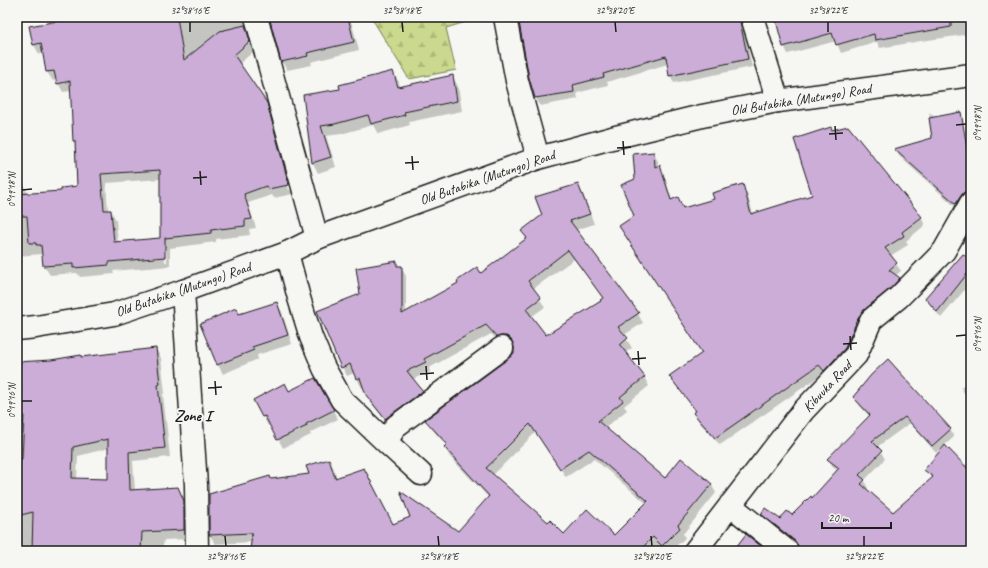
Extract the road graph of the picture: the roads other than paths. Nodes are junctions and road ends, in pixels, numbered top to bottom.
1 (256, 17) edge
2 (505, 17) edge
3 (752, 17) edge
4 (971, 75) edge
5 (778, 101) junction
6 (538, 158) junction
7 (971, 203) edge
8 (317, 238) junction
9 (287, 253) junction
10 (183, 291) junction
11 (17, 329) edge
12 (502, 348) dead end
13 (386, 442) junction
14 (421, 474) dead end
15 (730, 505) junction
16 (197, 551) edge
17 (695, 551) edge
18 (787, 551) edge

1 - 8 street
2 - 6 street
3 - 5 street
4 - 5 street, Old Butabika (Mutungo) Road
5 - 6 street, Old Butabika (Mutungo) Road
6 - 8 street, Old Butabika (Mutungo) Road
7 - 15 street, Kibuuka Road
8 - 9 street, Old Butabika (Mutungo) Road
9 - 10 street, Old Butabika (Mutungo) Road
9 - 13 street
10 - 11 street, Old Butabika (Mutungo) Road
10 - 16 street
12 - 13 street
13 - 14 street
15 - 17 street, Kibuuka Road
15 - 18 street

